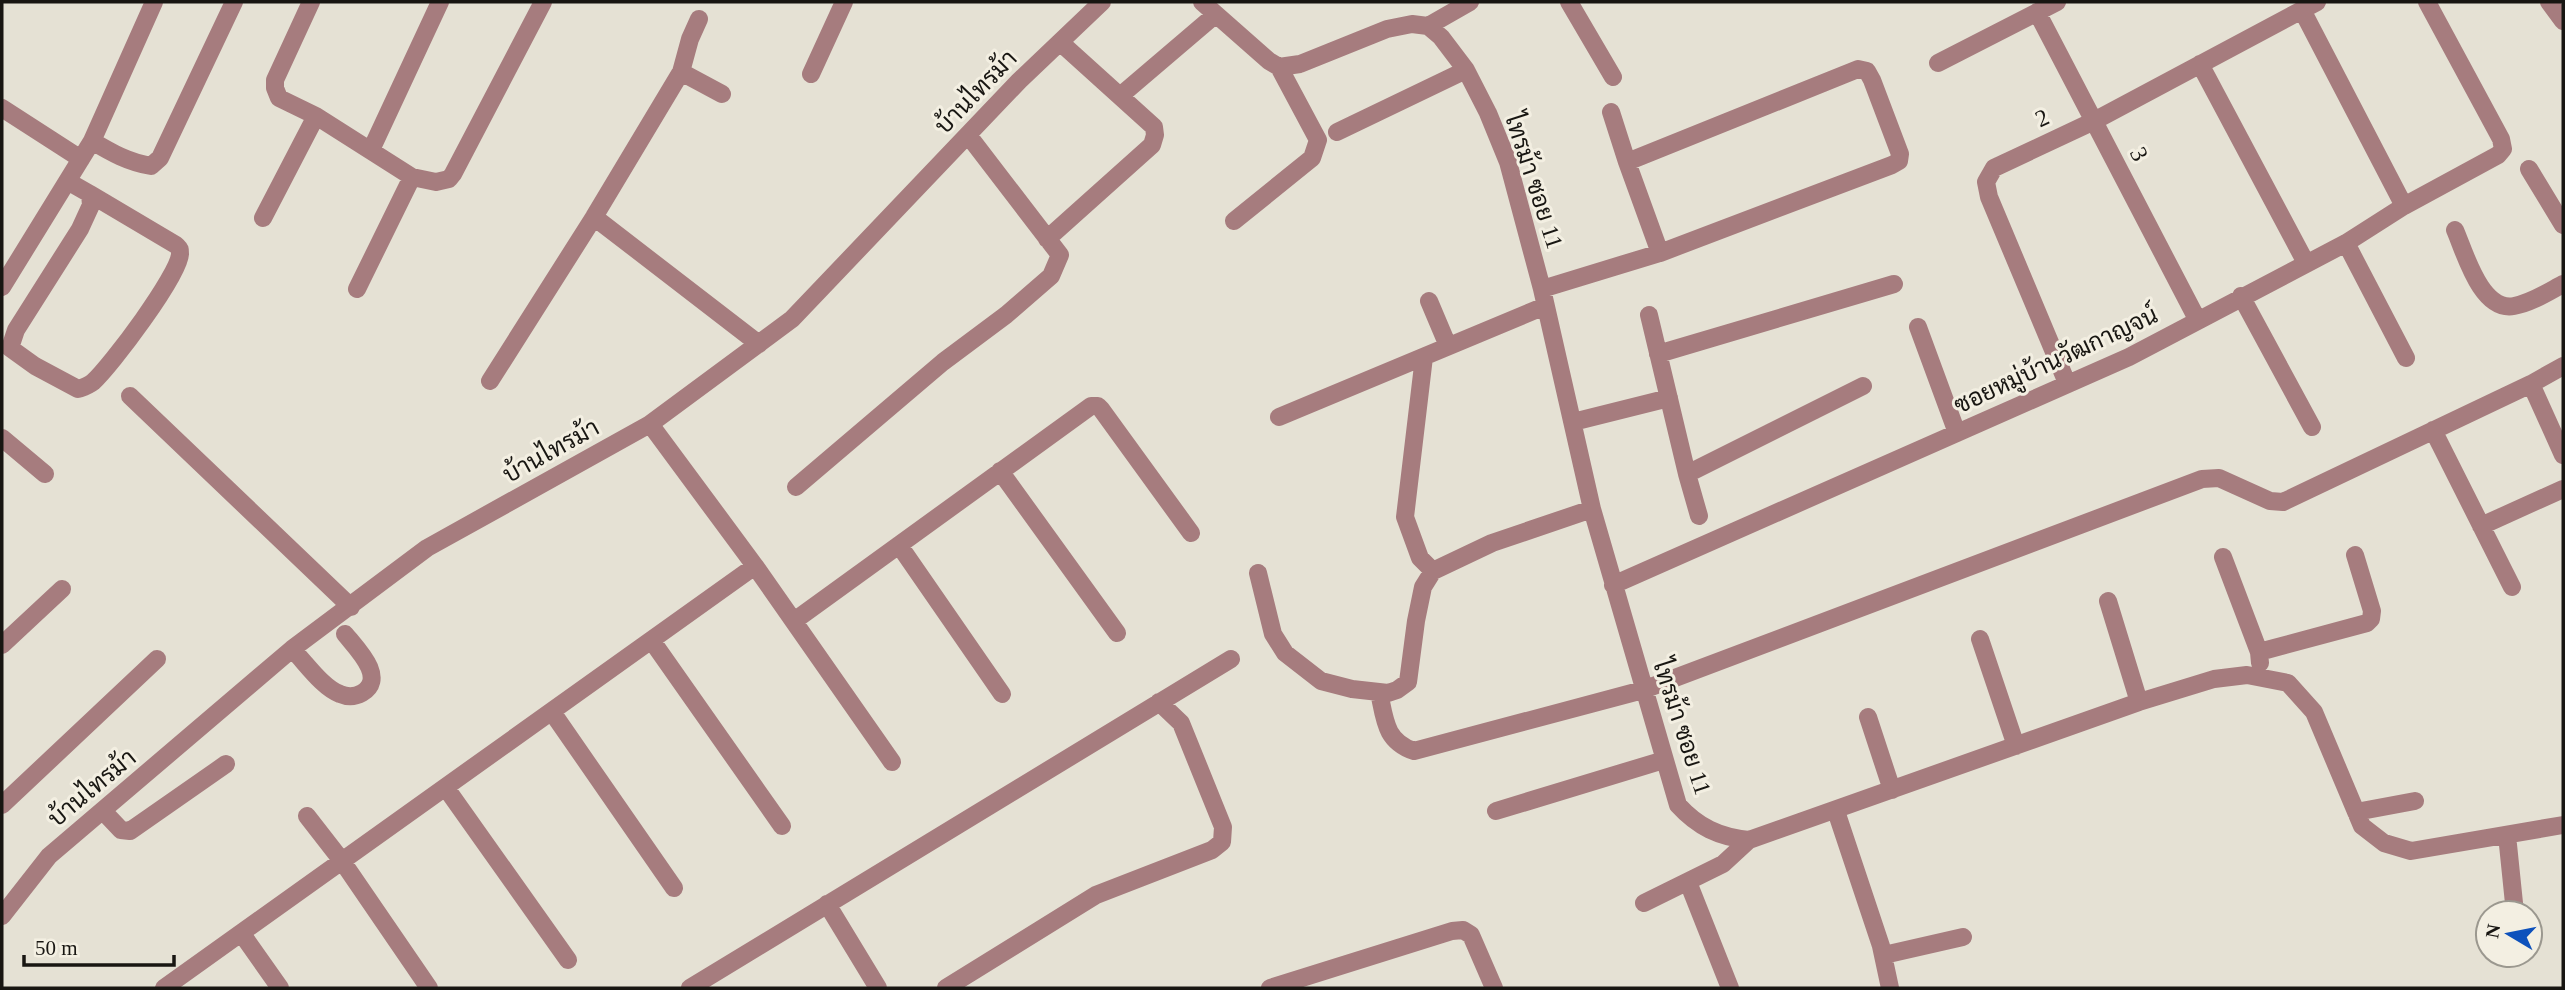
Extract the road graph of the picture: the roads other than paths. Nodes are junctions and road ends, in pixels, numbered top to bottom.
1 (154, 2) edge
2 (234, 2) edge
3 (311, 2) edge
4 (440, 2) edge
5 (543, 2) edge
6 (844, 2) edge
7 (1102, 2) edge
8 (1202, 2) edge
9 (1470, 2) edge
10 (1569, 2) edge
11 (2057, 2) edge
12 (2427, 2) edge
13 (2549, 2) edge
14 (2310, 6) edge
15 (2037, 12) junction
16 (1215, 15) junction
17 (699, 19) dead end
18 (2563, 21) edge
19 (1427, 26) junction
20 (1061, 43) junction
21 (1938, 64) dead end
22 (2200, 64) junction
23 (1279, 67) junction
24 (1466, 70) junction
25 (681, 72) junction
26 (811, 74) dead end
27 (1614, 77) dead end
28 (722, 93) dead end
29 (1120, 96) junction
30 (2, 108) edge
31 (1611, 112) dead end
32 (316, 116) junction
33 (2094, 121) junction
34 (1338, 132) dead end
35 (968, 135) junction
36 (92, 141) junction
37 (370, 150) junction
38 (81, 159) junction
39 (1627, 162) junction
40 (2529, 169) dead end
41 (412, 177) junction
42 (69, 182) junction
43 (90, 194) junction
44 (2404, 206) junction
45 (594, 217) junction
46 (264, 218) dead end
47 (1234, 221) dead end
48 (2563, 225) edge
49 (2455, 230) dead end
50 (1047, 239) junction
51 (2346, 243) junction
52 (1660, 253) junction
53 (2306, 262) junction
54 (1894, 284) dead end
55 (2563, 284) edge
56 (2, 287) edge
57 (357, 289) dead end
58 (2241, 296) junction
59 (1543, 297) junction
60 (1429, 301) dead end
61 (1649, 315) dead end
62 (2197, 319) junction
63 (1919, 327) dead end
64 (759, 344) junction
65 (1448, 346) junction
66 (1658, 354) junction
67 (1424, 357) junction
68 (2406, 358) dead end
69 (2563, 366) edge
70 (490, 381) dead end
71 (2067, 383) junction
72 (2530, 384) junction
73 (1863, 386) dead end
74 (130, 396) dead end
75 (1669, 398) junction
76 (1279, 417) dead end
77 (1573, 422) junction
78 (650, 424) junction
79 (2312, 427) dead end
80 (2433, 430) junction
81 (1956, 433) junction
82 (2, 438) edge
83 (2563, 455) edge
84 (1000, 471) junction
85 (45, 474) dead end
86 (1687, 474) junction
87 (796, 487) dead end
88 (2563, 489) edge
89 (1592, 509) junction
90 (1699, 516) dead end
91 (2481, 526) junction
92 (1191, 533) dead end
93 (899, 545) junction
94 (2355, 555) dead end
95 (2223, 557) dead end
96 (755, 566) junction
97 (1433, 571) junction
98 (1258, 573) dead end
99 (1613, 586) junction
100 (2512, 587) dead end
101 (62, 589) dead end
102 (2108, 601) dead end
103 (351, 607) junction
104 (794, 621) junction
105 (1117, 633) dead end
106 (345, 634) dead end
107 (1980, 639) dead end
108 (652, 641) junction
109 (2, 645) edge
110 (292, 649) junction
111 (2259, 652) junction
112 (1231, 659) dead end
113 (157, 660) dead end
114 (2262, 678) junction
115 (1643, 690) junction
116 (1379, 692) junction
117 (1002, 694) dead end
118 (1159, 702) junction
119 (2139, 702) junction
120 (552, 712) junction
121 (1868, 718) dead end
122 (2016, 746) junction
123 (1664, 760) junction
124 (892, 762) dead end
125 (226, 764) dead end
126 (446, 788) junction
127 (1892, 790) junction
128 (2415, 802) dead end
129 (2, 805) edge
130 (103, 811) junction
131 (1496, 811) dead end
132 (1836, 811) junction
133 (2356, 812) junction
134 (307, 816) dead end
135 (2563, 825) edge
136 (782, 826) dead end
137 (2507, 835) junction
138 (1749, 840) junction
139 (342, 861) junction
140 (1688, 882) junction
141 (674, 888) dead end
142 (2514, 899) edge
143 (1644, 903) dead end
144 (827, 904) junction
145 (2, 916) edge
146 (242, 934) junction
147 (1963, 937) dead end
148 (1884, 955) junction
149 (568, 960) dead end
150 (164, 988) edge
151 (280, 988) edge
152 (429, 988) edge
153 (690, 988) edge
154 (878, 988) edge
155 (946, 988) edge
156 (1272, 988) edge
157 (1494, 988) edge
158 (1730, 988) edge
159 (1891, 988) edge

1 - 36 street
2 - 36 street
3 - 32 street
4 - 37 street
5 - 41 street
6 - 26 street
7 - 20 street, บ้านไทรม้า
8 - 16 street
9 - 19 street
10 - 27 street
11 - 15 street
12 - 44 street, ซอยหมู่บ้านวัฒกาญจน์
13 - 18 street
14 - 22 street, 2
14 - 44 street
15 - 21 street
15 - 33 street, 3
16 - 23 street
16 - 29 street
17 - 25 street
19 - 23 street
19 - 24 street, ไทรม้า ซอย 11
20 - 29 street
20 - 35 street, บ้านไทรม้า
22 - 33 street, 2
22 - 53 street
23 - 47 street
24 - 34 street
24 - 59 street, ไทรม้า ซอย 11
25 - 28 street
25 - 45 street
29 - 50 street
30 - 38 street
31 - 39 street
32 - 37 street
32 - 46 street
33 - 62 street, 3
33 - 71 street, 2
35 - 50 street
35 - 64 street, บ้านไทรม้า
36 - 38 street
37 - 41 street
38 - 42 street
39 - 52 street
39 - 52 street
40 - 48 street
41 - 57 street
42 - 43 street
42 - 56 street
43 - 43 street
44 - 51 street, ซอยหมู่บ้านวัฒกาญจน์
45 - 64 street
45 - 70 street
49 - 55 street
50 - 87 street
51 - 53 street, ซอยหมู่บ้านวัฒกาญจน์
51 - 68 street
52 - 59 street
53 - 58 street, ซอยหมู่บ้านวัฒกาญจน์
54 - 66 street
58 - 62 street, ซอยหมู่บ้านวัฒกาญจน์
58 - 79 street
59 - 65 street
59 - 77 street, ไทรม้า ซอย 11
60 - 65 street
61 - 66 street
62 - 71 street, ซอยหมู่บ้านวัฒกาญจน์
63 - 81 street
64 - 78 street, บ้านไทรม้า
65 - 67 street
66 - 75 street
67 - 76 street
67 - 97 street
69 - 72 street
71 - 81 street, ซอยหมู่บ้านวัฒกาญจน์
72 - 80 street
72 - 83 street
73 - 86 street
74 - 103 street
75 - 77 street
75 - 86 street
77 - 89 street, ไทรม้า ซอย 11
78 - 96 street
78 - 103 street, บ้านไทรม้า
80 - 91 street
80 - 115 street
81 - 99 street, ซอยหมู่บ้านวัฒกาญจน์
82 - 85 street
84 - 92 street
84 - 93 street
84 - 105 street
86 - 90 street
88 - 91 street
89 - 97 street
89 - 99 street, ไทรม้า ซอย 11
91 - 100 street
93 - 104 street
93 - 117 street
94 - 111 street
95 - 111 street
96 - 104 street
96 - 108 street
97 - 116 street
98 - 116 street
99 - 115 street, ไทรม้า ซอย 11
101 - 109 street
102 - 119 street
103 - 110 street, บ้านไทรม้า
104 - 124 street
106 - 110 street
107 - 122 street
108 - 120 street
108 - 136 street
110 - 130 street, บ้านไทรม้า
111 - 114 street
112 - 118 street
113 - 129 street
114 - 119 street, ไทรม้า ซอย 11
114 - 133 street, ไทรม้า ซอย 11
115 - 116 street
115 - 123 street, ไทรม้า ซอย 11
118 - 144 street
118 - 155 street
119 - 122 street, ไทรม้า ซอย 11
120 - 126 street
120 - 141 street
121 - 127 street
122 - 127 street, ไทรม้า ซอย 11
123 - 131 street
123 - 138 street, ไทรม้า ซอย 11
125 - 130 street
126 - 139 street
126 - 149 street
127 - 132 street, ไทรม้า ซอย 11
128 - 133 street
130 - 145 street, บ้านไทรม้า
132 - 138 street, ไทรม้า ซอย 11
132 - 148 street
133 - 137 street, ไทรม้า ซอย 11
134 - 139 street
135 - 137 street, ไทรม้า ซอย 11
137 - 142 street
138 - 140 street
139 - 146 street
139 - 152 street
140 - 143 street
140 - 158 street
144 - 153 street
144 - 154 street
146 - 150 street
146 - 151 street
147 - 148 street
148 - 159 street
156 - 157 street

